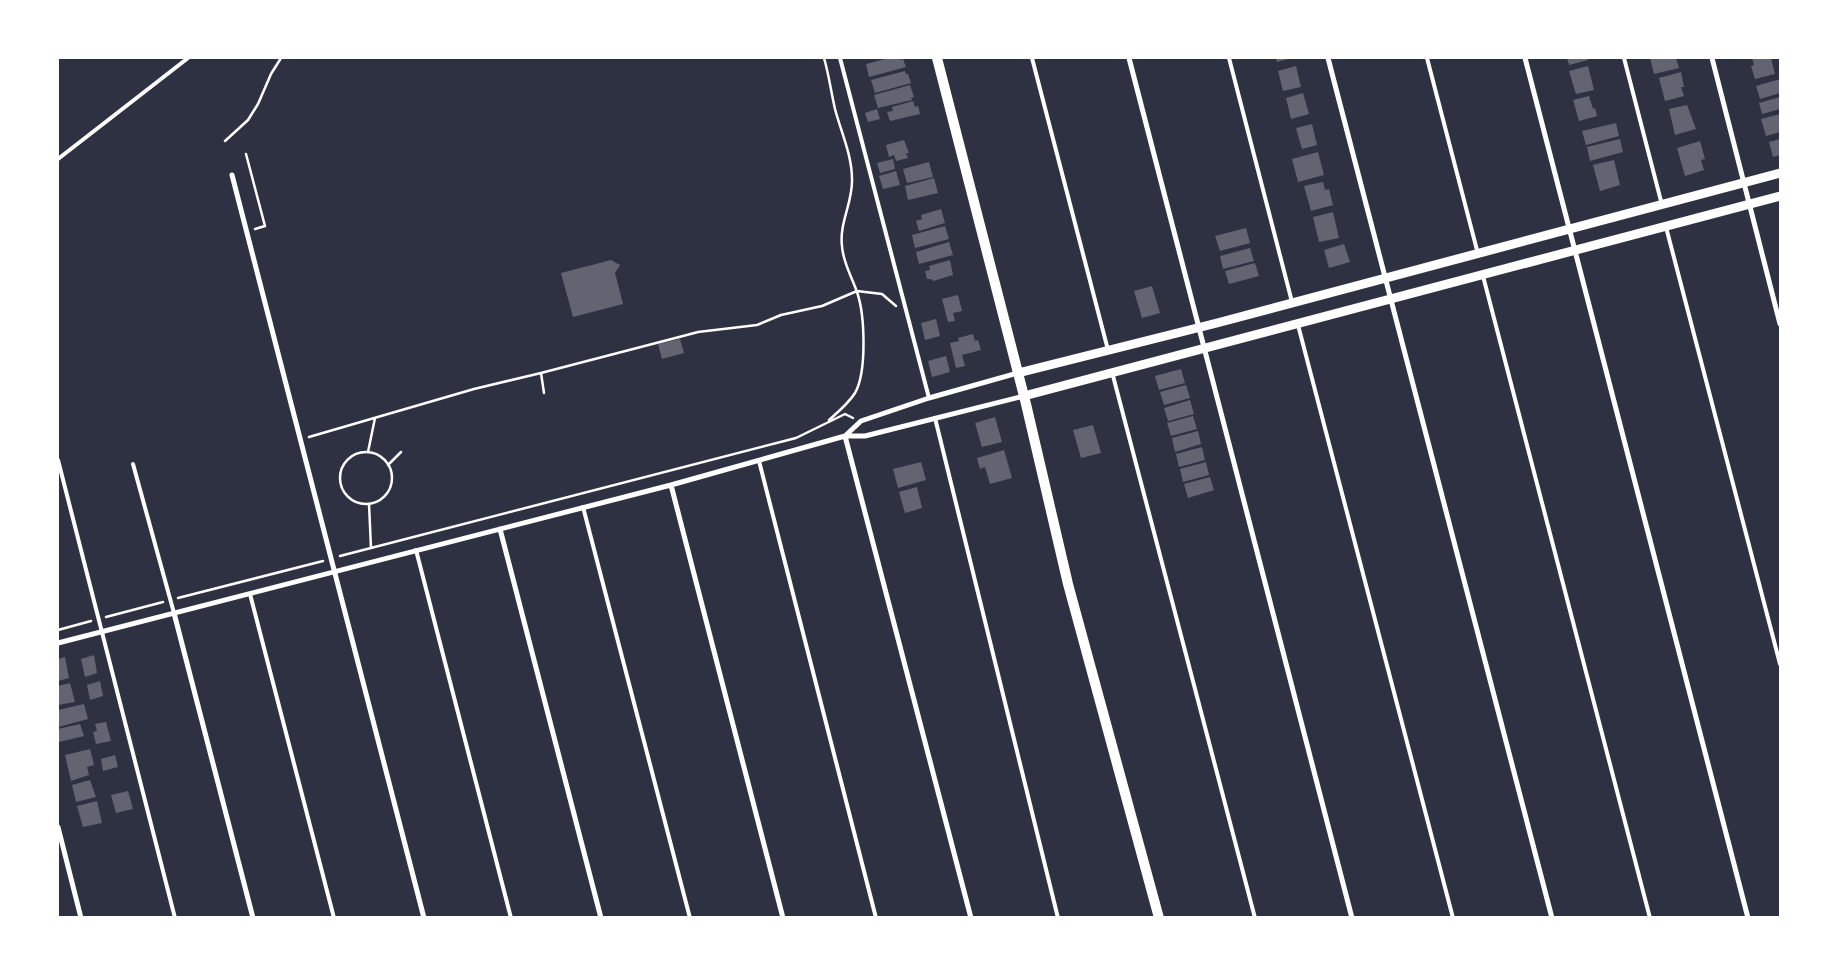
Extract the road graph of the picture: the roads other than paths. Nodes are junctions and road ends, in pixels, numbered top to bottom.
1 (188, 58) edge
2 (840, 58) edge
3 (937, 58) edge
4 (1032, 58) edge
5 (1129, 58) edge
6 (1229, 58) edge
7 (1328, 58) edge
8 (1427, 58) edge
9 (1525, 58) edge
10 (1624, 58) edge
11 (1712, 58) edge
12 (58, 159) edge
13 (1780, 173) edge
14 (232, 175) dead end
15 (1744, 183) junction
16 (1780, 196) edge
17 (1750, 204) junction
18 (1662, 205) junction
19 (1666, 227) junction
20 (1569, 229) junction
21 (1575, 251) junction
22 (1478, 254) junction
23 (1482, 275) junction
24 (1386, 278) junction
25 (1392, 299) junction
26 (1292, 303) junction
27 (1298, 324) junction
28 (1780, 324) edge
29 (1199, 328) junction
30 (1204, 348) junction
31 (1108, 350) junction
32 (1112, 372) junction
33 (1018, 373) junction
34 (1024, 396) junction
35 (929, 398) junction
36 (935, 418) junction
37 (845, 436) junction
38 (58, 460) edge
39 (759, 461) junction
40 (132, 464) dead end
41 (671, 485) junction
42 (583, 507) junction
43 (500, 529) junction
44 (416, 550) junction
45 (335, 572) junction
46 (250, 594) junction
47 (174, 613) junction
48 (102, 631) junction
49 (58, 643) edge
50 (1780, 664) edge
51 (58, 826) edge
52 (81, 918) edge
53 (175, 918) edge
54 (253, 918) edge
55 (334, 918) edge
56 (424, 918) edge
57 (511, 918) edge
58 (601, 918) edge
59 (690, 918) edge
60 (783, 918) edge
61 (876, 918) edge
62 (971, 918) edge
63 (1058, 918) edge
64 (1159, 918) edge
65 (1255, 918) edge
66 (1352, 918) edge
67 (1453, 918) edge
68 (1552, 918) edge
69 (1650, 918) edge
70 (1748, 918) edge

1 - 12 lane
2 - 35 lane
3 - 33 main road
4 - 31 lane
5 - 29 street
6 - 26 lane
7 - 24 street
8 - 22 lane
9 - 20 street
10 - 18 lane
11 - 15 street
13 - 15 street
14 - 45 street
15 - 17 street
15 - 18 street
16 - 17 street
17 - 19 street
17 - 28 street
18 - 20 street
19 - 21 street
19 - 50 lane
20 - 21 street
20 - 22 street
21 - 23 street
21 - 70 street
22 - 24 street
23 - 25 street
23 - 69 lane
24 - 25 street
24 - 26 street
25 - 27 street
25 - 68 street
26 - 29 street
27 - 30 street
27 - 67 lane
29 - 30 street
29 - 31 street
30 - 32 street
30 - 66 street
31 - 33 street
32 - 34 street
32 - 65 lane
33 - 34 main road
33 - 35 street
34 - 36 street
34 - 64 main road
35 - 37 street
36 - 37 street
36 - 63 lane
37 - 39 street
37 - 62 street
38 - 48 lane
39 - 41 street
39 - 61 lane
40 - 47 lane
41 - 42 street
41 - 60 street
42 - 43 street
42 - 59 lane
43 - 44 street
43 - 58 street
44 - 45 street
44 - 57 lane
45 - 46 street
45 - 56 street
46 - 47 street
46 - 55 lane
47 - 48 street
47 - 54 street
48 - 49 street
48 - 53 lane
51 - 52 street

